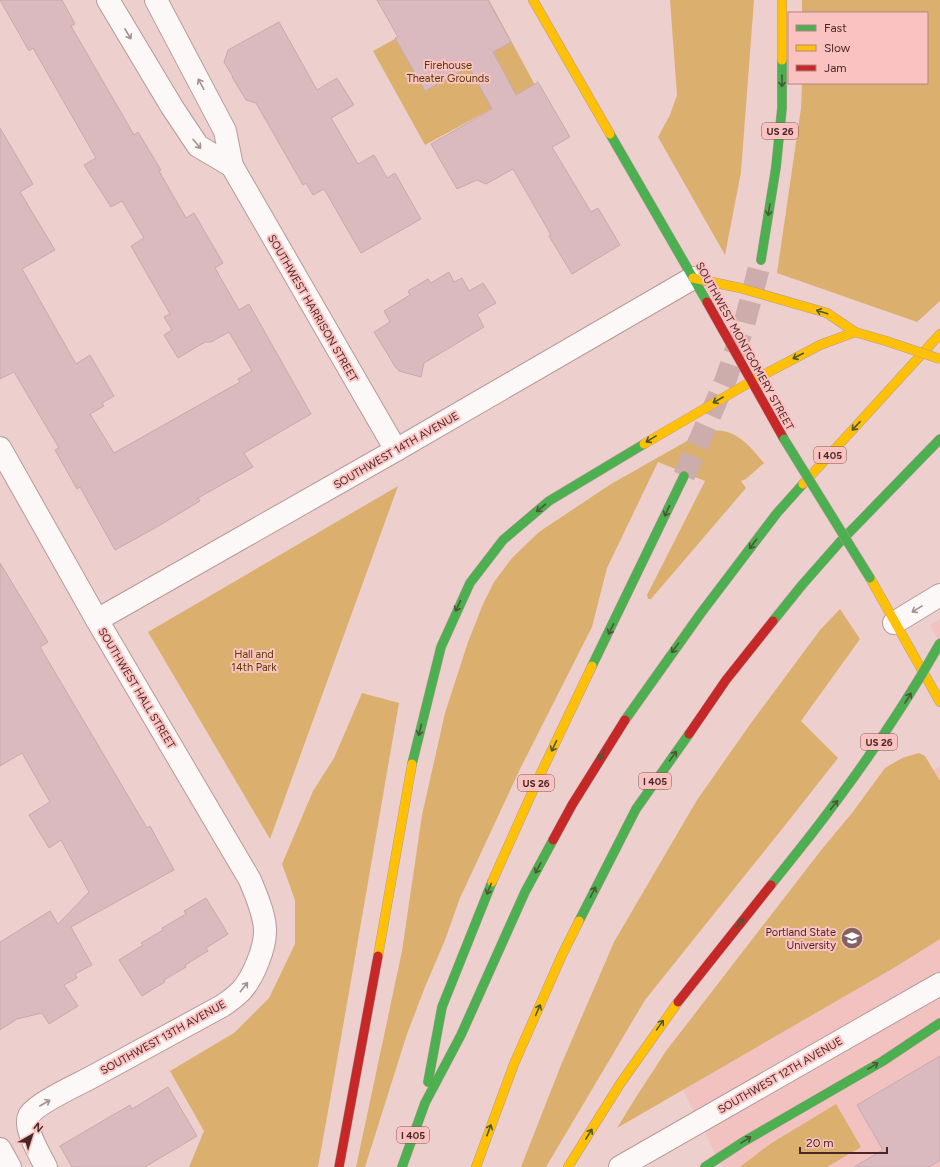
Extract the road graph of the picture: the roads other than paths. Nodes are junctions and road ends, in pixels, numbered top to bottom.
1 (108, 0) edge
2 (156, 0) edge
3 (533, 0) edge
4 (782, 0) edge
5 (232, 166) junction
6 (760, 260) tunnel mouth
7 (694, 278) junction
8 (855, 332) junction
9 (940, 334) edge
10 (940, 357) edge
11 (927, 365) dead end
12 (915, 375) dead end
13 (752, 381) junction
14 (883, 398) junction
15 (940, 439) edge
16 (0, 448) edge
17 (396, 450) junction
18 (684, 476) tunnel mouth
19 (940, 595) edge
20 (97, 620) junction
21 (894, 623) junction
22 (940, 643) edge
23 (940, 702) edge
24 (265, 930) joint
25 (940, 984) edge
26 (940, 1023) edge
27 (424, 1103) junction
28 (0, 1149) edge
29 (10, 1167) edge
30 (46, 1167) edge
31 (339, 1167) edge
32 (402, 1167) edge
33 (476, 1167) edge
34 (568, 1167) edge
35 (620, 1167) edge
36 (705, 1167) edge

1 -> 5 street, SOUTHWEST HARRISON STREET
5 -> 2 street, SOUTHWEST HARRISON STREET
3 - 7 main road, SOUTHWEST MONTGOMERY STREET
4 -> 6 main road, US 26
5 - 17 street, SOUTHWEST HARRISON STREET
8 -> 7 main road
7 - 13 main road, SOUTHWEST MONTGOMERY STREET
7 - 17 street, SOUTHWEST 14TH AVENUE
8 - 10 main road, bridge
8 -> 13 main road
9 - 14 main road
10 - 11 main road
12 - 14 main road, I 405
13 - 21 main road, SOUTHWEST MONTGOMERY STREET, bridge
13 -> 31 main road
14 -> 27 main road, I 405
33 -> 15 main road, I 405
16 - 20 street, SOUTHWEST HALL STREET
17 - 20 street, SOUTHWEST 14TH AVENUE
18 -> 27 main road, US 26
19 -> 21 street
20 - 24 street, SOUTHWEST HALL STREET
21 - 23 main road, SOUTHWEST MONTGOMERY STREET
34 -> 22 main road, US 26, bridge
30 -> 24 street, SOUTHWEST 13TH AVENUE
25 - 35 street, SOUTHWEST 12TH AVENUE
36 -> 26 main road
27 - 32 main road, I 405
28 - 29 street

